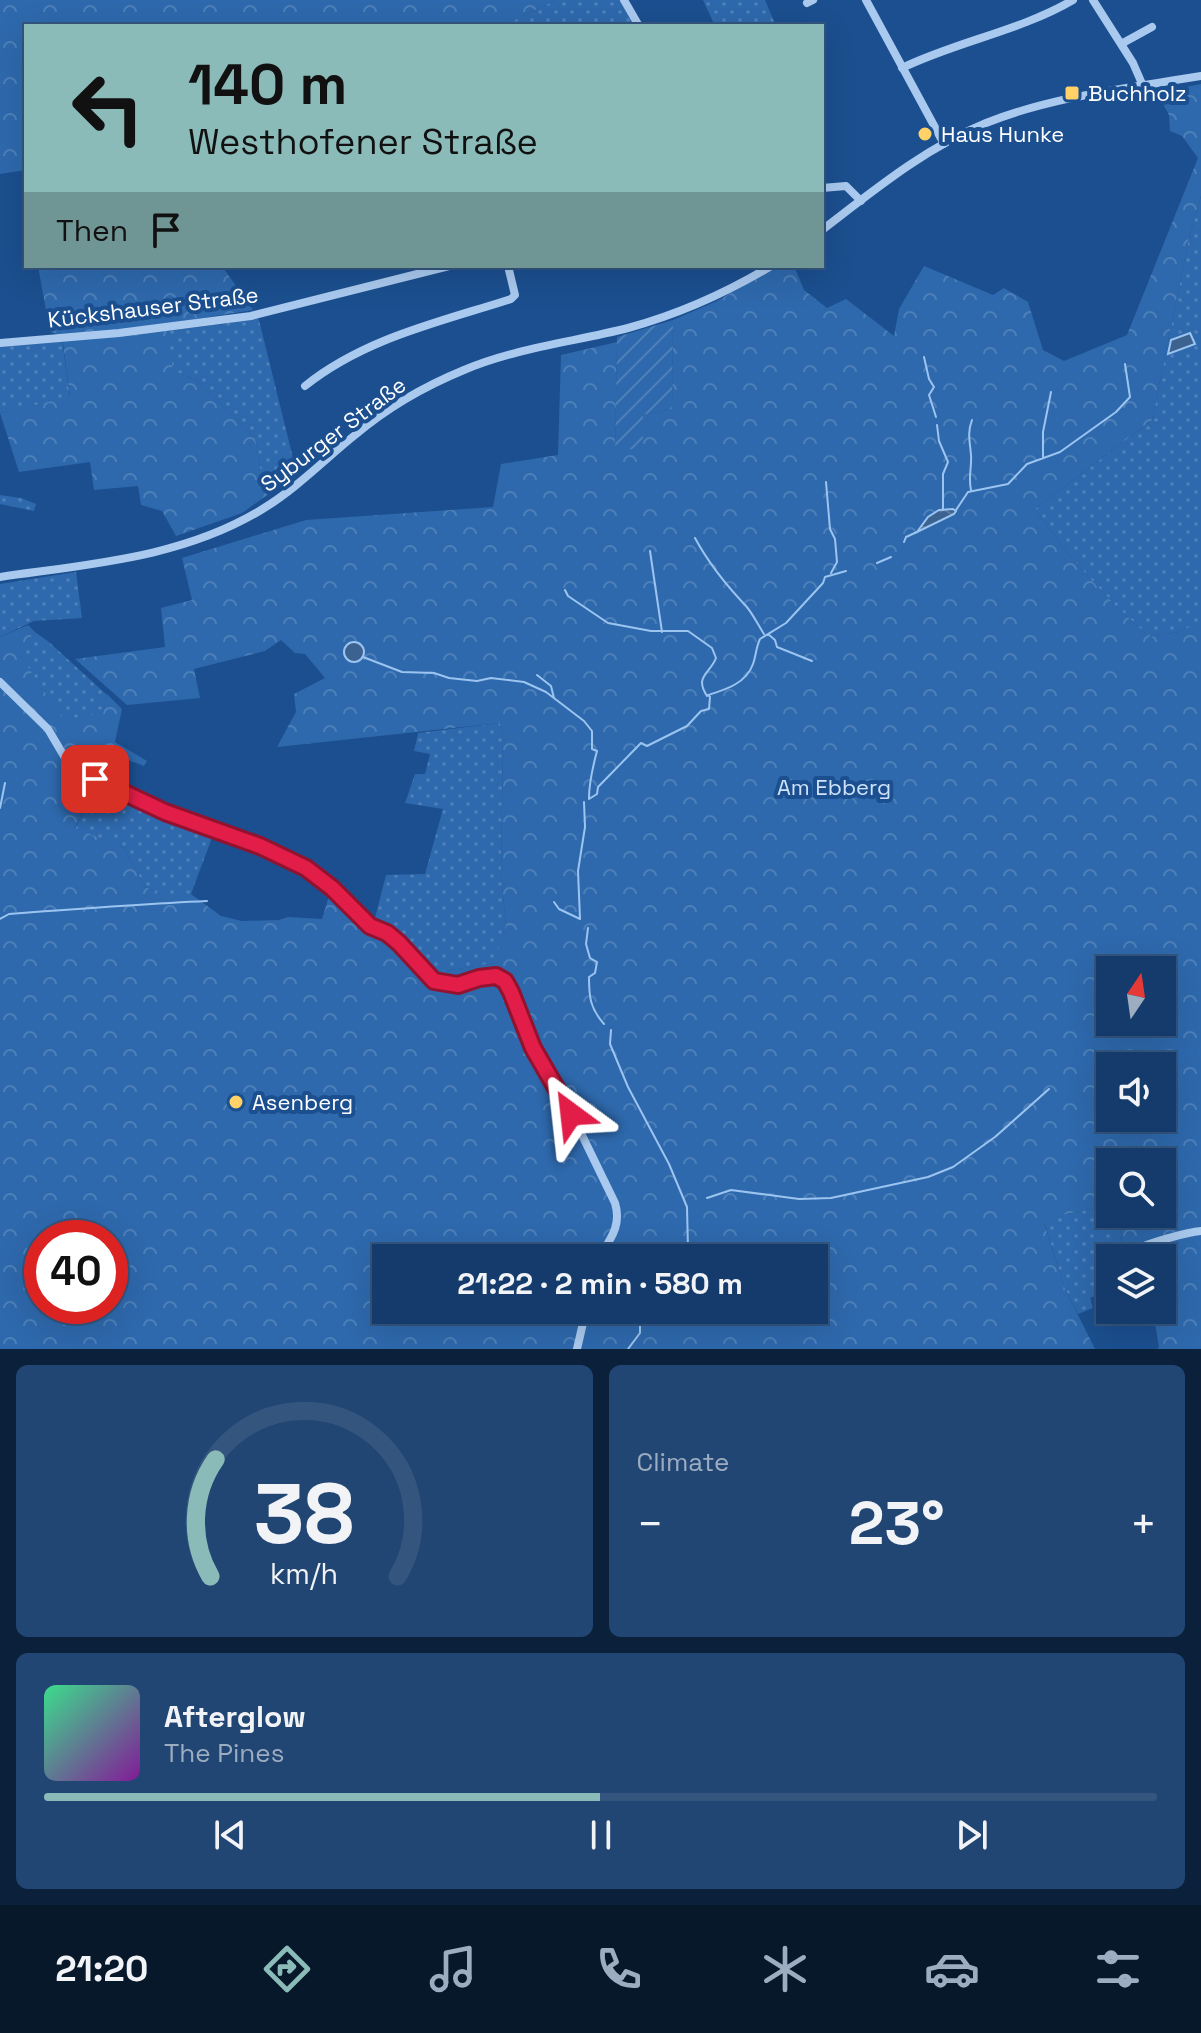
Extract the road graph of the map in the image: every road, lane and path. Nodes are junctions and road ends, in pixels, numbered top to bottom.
1 (624, 0) edge
2 (866, 0) edge
3 (1073, 0) edge
4 (1093, 0) edge
5 (638, 24) edge
6 (1152, 27) dead end
7 (1121, 44) junction
8 (902, 68) junction
9 (1201, 76) edge
10 (1143, 86) junction
11 (944, 144) junction
12 (824, 188) edge
13 (861, 201) junction
14 (824, 229) edge
15 (441, 268) edge
16 (508, 268) edge
17 (767, 268) edge
18 (0, 343) edge
19 (305, 386) dead end
20 (0, 577) edge
21 (0, 682) edge
22 (1201, 1231) edge
23 (608, 1244) edge
24 (1150, 1244) edge
25 (583, 1324) edge
26 (577, 1349) edge

1 - 5 street
2 - 8 street
3 - 8 street
4 - 7 street
6 - 7 street
7 - 10 street
8 - 11 street
9 - 10 street
10 - 11 street
11 - 13 street
12 - 13 street
13 - 14 street
15 - 18 street, Kückshauser Straße
16 - 19 street
17 - 20 street, Syburger Straße
21 - 23 street
22 - 24 street
25 - 26 street

